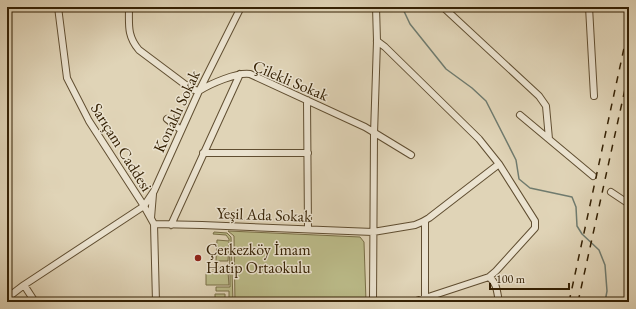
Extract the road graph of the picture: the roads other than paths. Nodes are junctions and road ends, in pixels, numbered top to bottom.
1 (58, 7) edge
2 (129, 7) edge
3 (241, 7) edge
4 (376, 7) edge
5 (589, 7) edge
6 (444, 8) edge
7 (377, 40) junction
8 (240, 74) junction
9 (199, 91) junction
10 (594, 96) dead end
11 (308, 100) junction
12 (520, 115) dead end
13 (167, 120) dead end
14 (181, 130) junction
15 (374, 134) junction
16 (549, 138) junction
17 (308, 152) junction
18 (203, 153) junction
19 (411, 156) dead end
20 (499, 164) junction
21 (593, 176) dead end
22 (154, 191) junction
23 (611, 192) dead end
24 (629, 204) edge
25 (144, 206) junction
26 (150, 218) junction
27 (425, 220) junction
28 (154, 224) junction
29 (171, 225) junction
30 (308, 229) junction
31 (373, 232) junction
32 (489, 277) junction
33 (24, 285) junction
34 (7, 298) edge
35 (425, 300) edge
36 (35, 302) edge
37 (156, 302) edge
38 (373, 302) edge
39 (413, 302) edge
40 (499, 302) edge

1 - 25 street, Sarıçam Caddesi
2 - 9 street
3 - 9 street, Konaklı Sokak
4 - 7 street
5 - 10 street
6 - 16 street
7 - 15 street
7 - 20 street
8 - 9 street, Çilekli Sokak
8 - 11 street, Çilekli Sokak
8 - 18 street
9 - 14 street, Konaklı Sokak
11 - 15 street, Çilekli Sokak
11 - 17 street
12 - 16 street
13 - 14 street
14 - 22 street, Konaklı Sokak
15 - 19 street, Çilekli Sokak
15 - 31 street
16 - 21 street
17 - 18 street
17 - 30 street
18 - 29 street
20 - 27 street, Yeşil Ada Sokak
20 - 32 street
22 - 25 street, Konaklı Sokak
22 - 26 street
23 - 24 street
25 - 26 street, Sarıçam Caddesi
25 - 33 street, Konaklı Sokak
26 - 28 street, Sarıçam Caddesi
27 - 31 street, Yeşil Ada Sokak
27 - 35 street
28 - 29 street, Yeşil Ada Sokak
28 - 37 street
29 - 30 street, Yeşil Ada Sokak
30 - 31 street, Yeşil Ada Sokak
31 - 38 street
32 - 35 street
32 - 40 street
33 - 34 street, Konaklı Sokak
33 - 36 street
35 - 39 street

